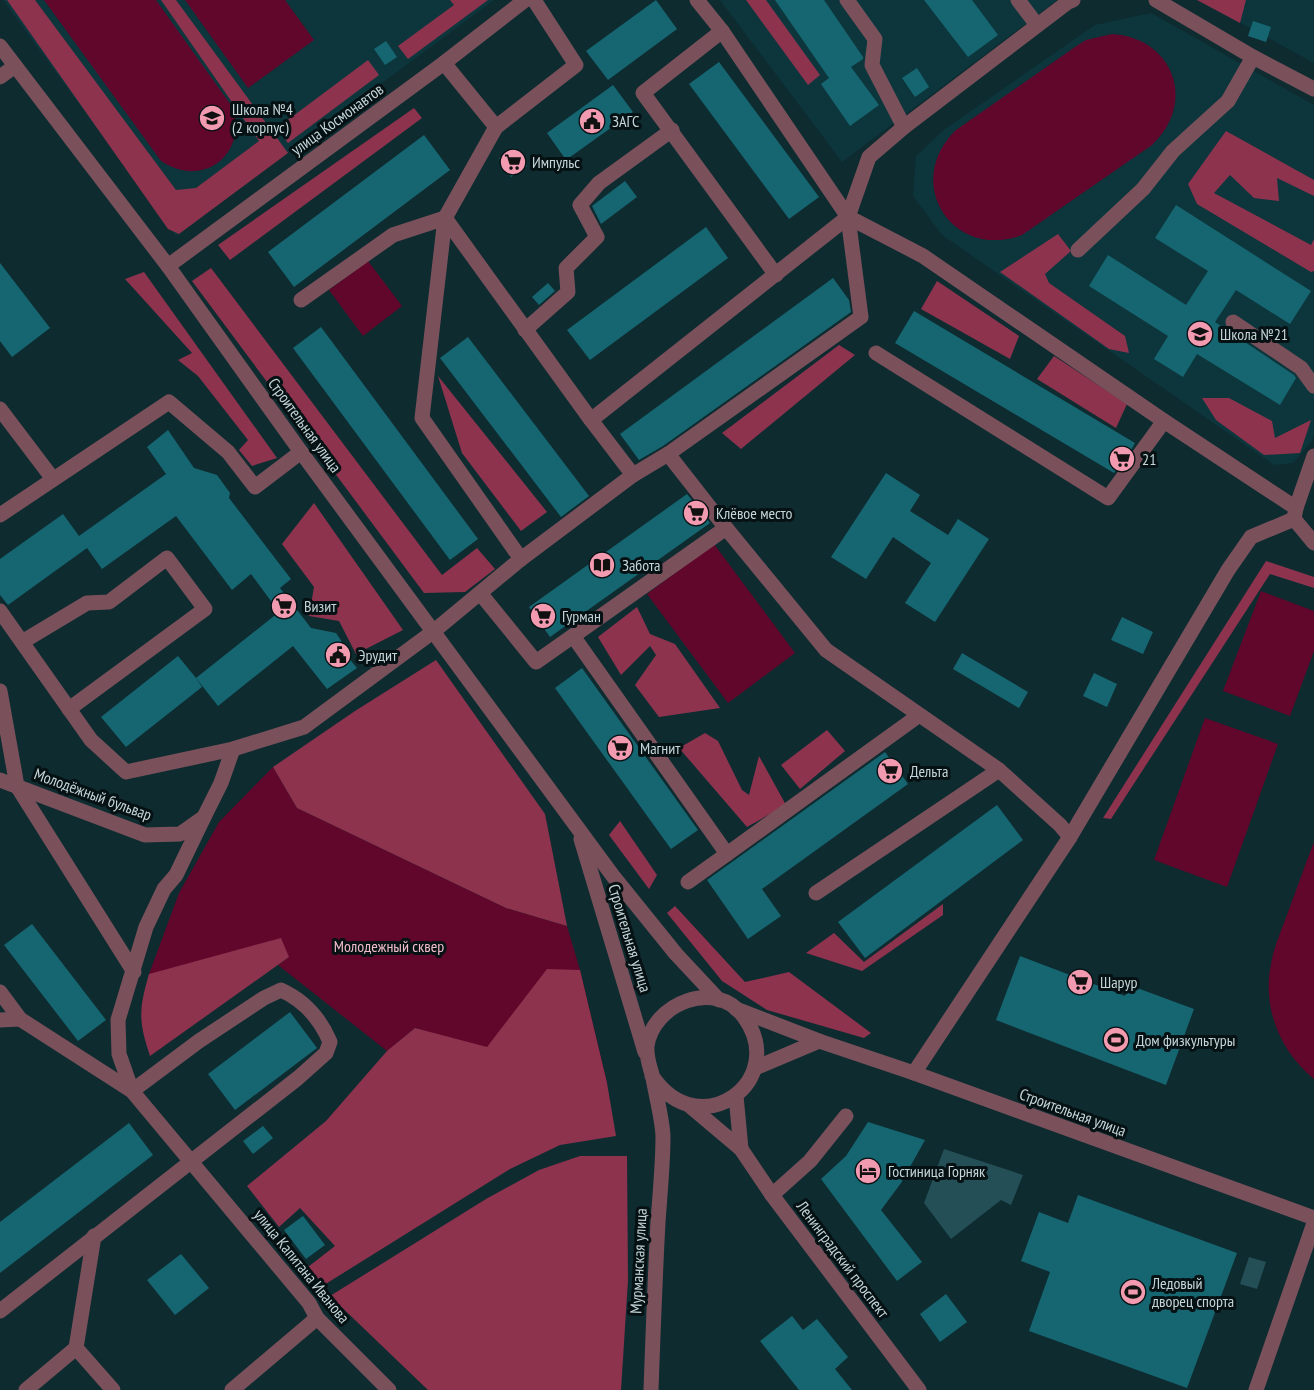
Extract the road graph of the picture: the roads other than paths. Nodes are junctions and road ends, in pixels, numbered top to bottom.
1 (525, 0) edge
2 (534, 0) edge
3 (697, 0) edge
4 (846, 0) edge
5 (1018, 0) edge
6 (1073, 0) edge
7 (1156, 0) edge
8 (1037, 25) junction
9 (722, 31) junction
10 (0, 46) edge
11 (1252, 57) junction
12 (444, 63) junction
13 (15, 66) junction
14 (0, 77) edge
15 (1313, 88) edge
16 (496, 127) junction
17 (904, 127) junction
18 (672, 130) junction
19 (848, 217) junction
20 (445, 218) junction
21 (1078, 250) dead end
22 (168, 266) junction
23 (776, 275) junction
24 (301, 300) dead end
25 (1233, 322) dead end
26 (525, 330) junction
27 (876, 353) dead end
28 (1314, 386) edge
29 (0, 409) edge
30 (591, 420) junction
31 (1164, 421) junction
32 (301, 452) junction
33 (668, 454) junction
34 (1314, 456) edge
35 (633, 475) junction
36 (53, 479) junction
37 (1295, 513) junction
38 (0, 515) edge
39 (726, 528) junction
40 (1314, 543) edge
41 (521, 559) junction
42 (480, 593) junction
43 (0, 611) edge
44 (434, 631) junction
45 (573, 636) junction
46 (22, 642) junction
47 (0, 691) edge
48 (69, 709) junction
49 (918, 716) junction
50 (233, 750) junction
51 (999, 770) junction
52 (0, 780) edge
53 (17, 786) junction
54 (0, 789) edge
55 (204, 817) junction
56 (577, 828) junction
57 (1070, 837) junction
58 (728, 854) junction
59 (688, 882) dead end
60 (816, 893) dead end
61 (134, 972) junction
62 (0, 992) edge
63 (719, 1000) junction
64 (736, 1009) junction
65 (20, 1019) junction
66 (0, 1020) edge
67 (819, 1041) junction
68 (648, 1059) junction
69 (755, 1068) junction
70 (914, 1073) junction
71 (652, 1076) junction
72 (132, 1091) junction
73 (736, 1096) junction
74 (683, 1103) junction
75 (846, 1116) dead end
76 (663, 1134) junction
77 (741, 1149) junction
78 (191, 1161) junction
79 (772, 1195) junction
80 (1314, 1218) edge
81 (1314, 1223) edge
82 (93, 1236) junction
83 (0, 1311) edge
84 (317, 1318) junction
85 (76, 1348) junction
86 (26, 1390) edge
87 (113, 1390) edge
88 (232, 1390) edge
89 (389, 1390) edge
90 (651, 1390) edge
91 (919, 1390) edge
92 (1256, 1390) edge

1 - 12 street, улица Космонавтов
2 - 16 street
3 - 9 street
4 - 17 street
5 - 8 street
6 - 8 street
7 - 11 street
8 - 17 street
9 - 18 street
9 - 19 street
10 - 13 street, Строительная улица
11 - 15 street
11 - 21 street
12 - 16 street
12 - 22 street, улица Космонавтов
13 - 14 street
13 - 22 street, Строительная улица
16 - 20 street
17 - 19 street
18 - 23 street
18 - 26 street
19 - 23 street
19 - 31 street
19 - 33 street
20 - 24 street
20 - 26 street
20 - 41 street
22 - 32 street, Строительная улица
23 - 30 street
25 - 28 street
26 - 30 street
27 - 31 street
29 - 36 street
30 - 35 street
31 - 37 street
32 - 36 street
32 - 44 street, Строительная улица
33 - 35 street
33 - 39 street
34 - 37 street
35 - 41 street
36 - 38 street
37 - 40 street
37 - 57 street
39 - 45 street
39 - 49 street
41 - 42 street
42 - 44 street
42 - 45 street
43 - 46 street
44 - 50 street
44 - 56 street, Строительная улица
45 - 58 street
46 - 48 street
46 - 48 street
47 - 53 street
48 - 50 street
49 - 51 street
49 - 58 street
50 - 55 street, Молодёжный бульвар
51 - 57 street
51 - 60 street
52 - 53 street, Молодёжный бульвар
53 - 54 street
53 - 55 street, Молодёжный бульвар
53 - 61 street
55 - 61 street
56 - 63 street, Строительная улица
56 - 68 street, Строительная улица
57 - 70 street
58 - 59 street
61 - 72 street
62 - 65 street
63 - 64 street
63 - 68 street
64 - 67 street, Строительная улица
64 - 69 street
65 - 66 street
65 - 72 street
67 - 69 street
67 - 70 street, Строительная улица
68 - 71 street
69 - 73 street
70 - 80 street, Строительная улица
71 - 74 street
71 - 76 street
72 - 78 street, улица Капитана Иванова
72 - 78 street
73 - 74 street
73 - 77 street, Ленинградский проспект
74 - 76 street
74 - 77 street, Ленинградский проспект
75 - 79 street
76 - 90 street, Мурманская улица
77 - 79 street, Ленинградский проспект
78 - 82 street
78 - 84 street, улица Капитана Иванова
79 - 91 street, Ленинградский проспект
81 - 92 street
82 - 83 street
82 - 85 street
84 - 88 street
84 - 89 street, улица Капитана Иванова
85 - 86 street
85 - 87 street

